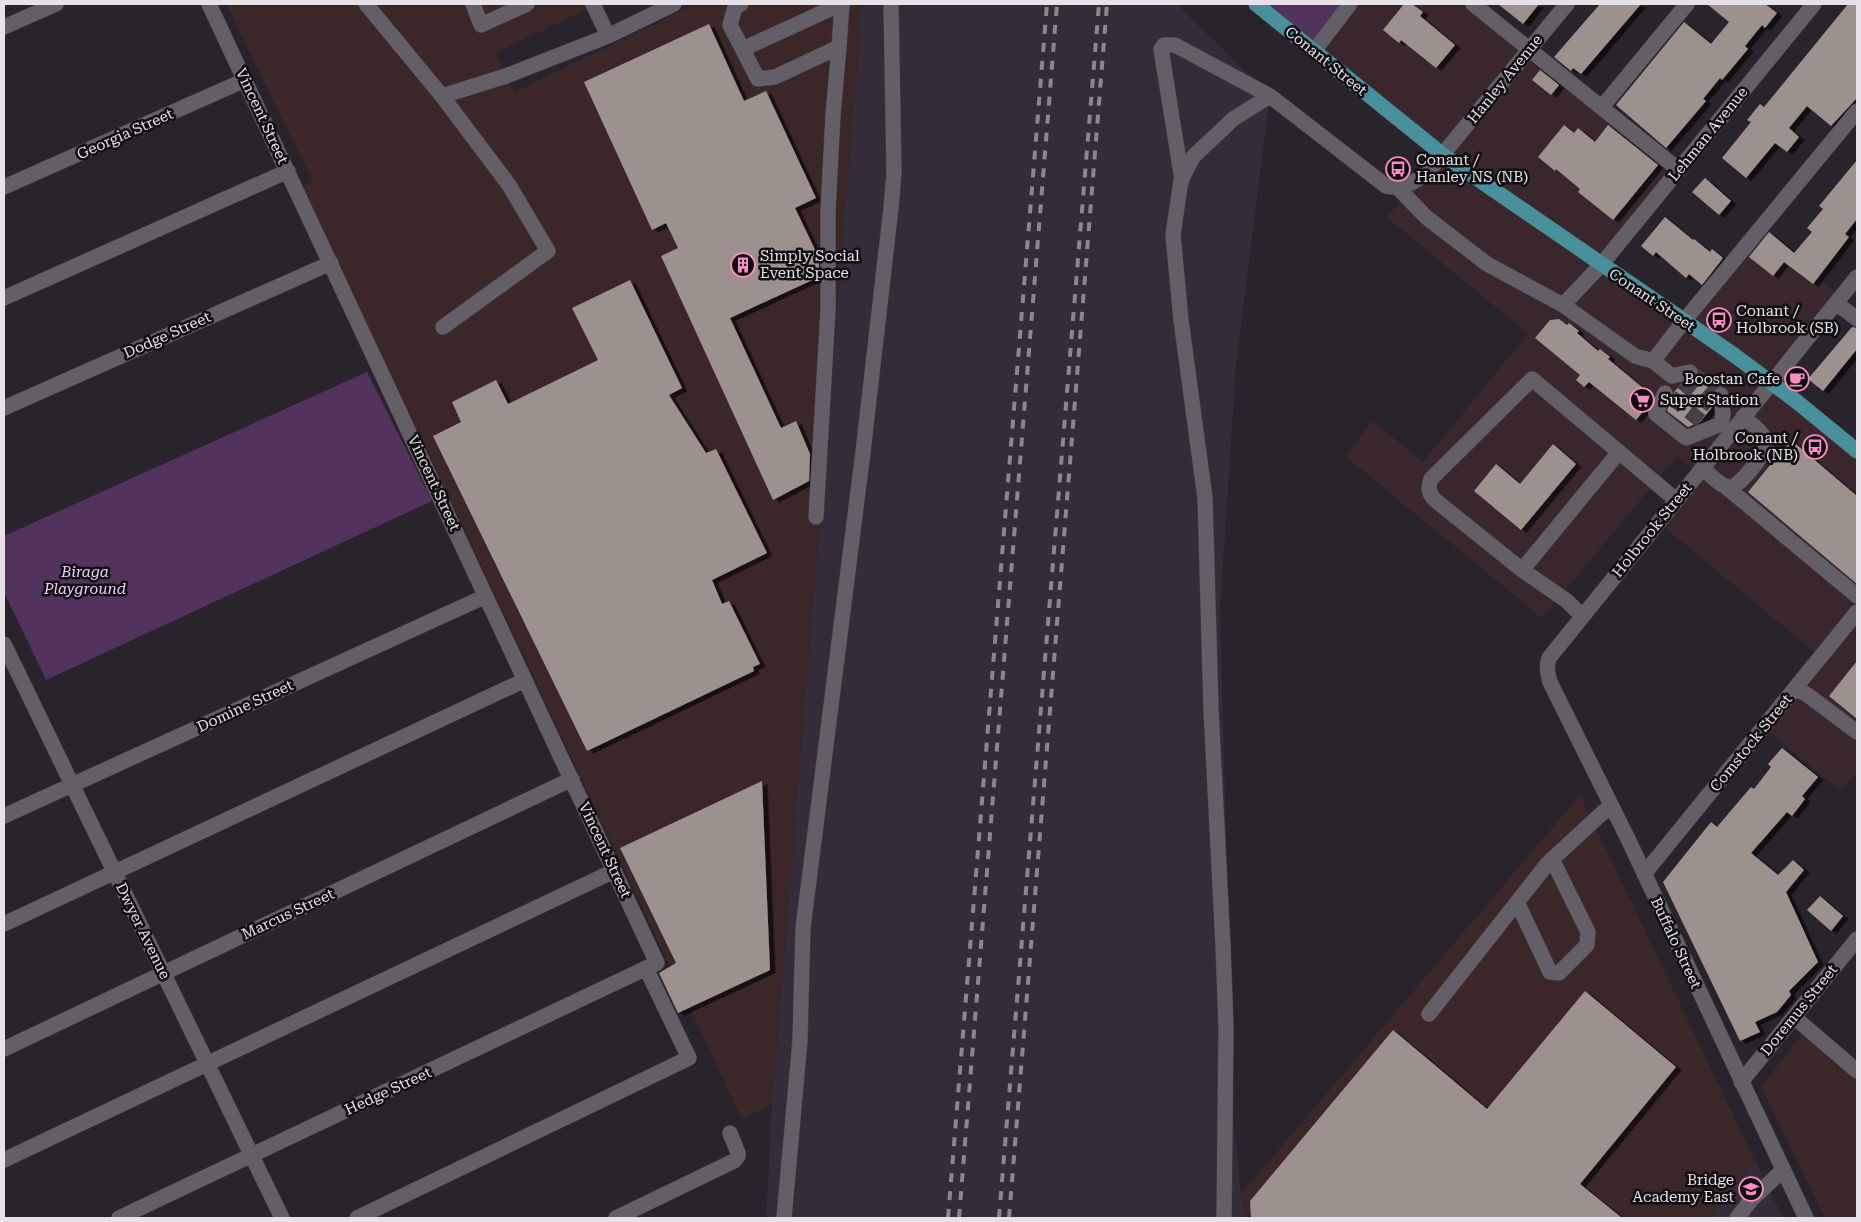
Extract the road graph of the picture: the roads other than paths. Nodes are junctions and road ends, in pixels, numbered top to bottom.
1 (56, 4) edge
2 (210, 4) edge
3 (366, 4) edge
4 (473, 4) edge
5 (527, 4) edge
6 (593, 4) edge
7 (740, 4) edge
8 (841, 4) edge
9 (891, 4) edge
10 (1256, 4) edge
11 (1350, 4) edge
12 (1473, 4) edge
13 (1567, 4) edge
14 (1687, 4) edge
15 (1814, 4) edge
16 (670, 5) edge
17 (4, 27) edge
18 (608, 36) junction
19 (839, 47) junction
20 (1530, 49) junction
21 (743, 50) junction
22 (1314, 51) junction
23 (245, 80) junction
24 (442, 96) junction
25 (1270, 96) junction
26 (1602, 107) junction
27 (1857, 111) edge
28 (1442, 155) junction
29 (1679, 170) junction
30 (288, 171) junction
31 (1182, 180) dead end
32 (4, 187) edge
33 (1398, 188) junction
34 (331, 263) junction
35 (1601, 265) junction
36 (1857, 278) edge
37 (4, 298) edge
38 (1836, 303) junction
39 (1563, 305) junction
40 (1857, 319) edge
41 (1684, 321) junction
42 (442, 327) dead end
43 (1653, 361) junction
44 (1771, 382) junction
45 (4, 408) edge
46 (1743, 417) junction
47 (1717, 418) junction
48 (1857, 451) edge
49 (1619, 452) junction
50 (1702, 468) junction
51 (1725, 486) junction
52 (1676, 500) junction
53 (816, 517) dead end
54 (1522, 570) junction
55 (486, 596) junction
56 (1857, 596) edge
57 (1857, 612) edge
58 (1582, 616) junction
59 (4, 644) edge
60 (1547, 668) joint
61 (525, 680) junction
62 (1796, 688) junction
63 (1857, 732) edge
64 (572, 779) junction
65 (72, 785) junction
66 (1610, 804) junction
67 (4, 816) edge
68 (1552, 859) junction
69 (614, 871) junction
70 (115, 872) junction
71 (1644, 874) junction
72 (1517, 902) junction
73 (4, 924) edge
74 (1857, 939) edge
75 (652, 966) junction
76 (164, 973) junction
77 (1429, 1014) dead end
78 (1794, 1017) junction
79 (4, 1049) edge
80 (208, 1064) junction
81 (1857, 1071) edge
82 (1741, 1082) junction
83 (730, 1133) dead end
84 (252, 1155) junction
85 (4, 1160) edge
86 (1783, 1170) junction
87 (648, 1211) edge
88 (119, 1218) edge
89 (282, 1218) edge
90 (357, 1218) edge
91 (616, 1218) edge
92 (784, 1218) edge
93 (1224, 1218) edge
94 (1737, 1218) edge
95 (1806, 1218) edge

1 - 17 street
2 - 23 street, Vincent Street
3 - 24 street
4 - 5 street
6 - 18 street
7 - 21 street
8 - 19 street
8 - 21 street
9 - 92 street
10 - 22 main road, Conant Street
11 - 22 street
12 - 20 street
13 - 20 street, Hanley Avenue
14 - 26 street
15 - 29 street, Lehman Avenue
16 - 18 street
18 - 24 street
19 - 21 street
19 - 53 street
20 - 26 street
20 - 28 street, Hanley Avenue
22 - 28 main road, Conant Street
23 - 30 street, Vincent Street
23 - 32 street, Georgia Street
24 - 42 street
25 - 31 street
25 - 33 street
25 - 93 street
26 - 29 street
27 - 41 street
28 - 33 street
28 - 35 main road, Conant Street
29 - 35 street, Lehman Avenue
30 - 34 street, Vincent Street
30 - 37 street
33 - 39 street
34 - 45 street, Dodge Street
34 - 55 street, Vincent Street
35 - 39 street, Lehman Avenue
35 - 41 main road, Conant Street
36 - 38 street, Holbrook Street
38 - 40 street
38 - 44 street, Holbrook Street
39 - 43 street
41 - 43 street
41 - 44 main road, Conant Street
43 - 47 street
44 - 46 street, Holbrook Street
44 - 48 main road, Conant Street
46 - 47 street, Holbrook Street
46 - 51 street
47 - 50 street, Holbrook Street
49 - 52 street
49 - 54 street
49 - 54 street
50 - 51 street
50 - 52 street, Holbrook Street
51 - 56 street
52 - 58 street, Holbrook Street
54 - 58 street
55 - 61 street, Vincent Street
55 - 65 street, Domine Street
57 - 62 street, Comstock Street
58 - 60 street, Holbrook Street
59 - 65 street, Dwyer Avenue
60 - 66 street, Buffalo Street
61 - 64 street, Vincent Street
61 - 70 street
62 - 63 street
62 - 71 street, Comstock Street
64 - 69 street, Vincent Street
64 - 76 street, Marcus Street
65 - 67 street, Domine Street
65 - 70 street, Dwyer Avenue
66 - 68 street
66 - 71 street, Buffalo Street
68 - 72 street
68 - 72 street
69 - 75 street, Vincent Street
69 - 80 street
70 - 73 street
70 - 76 street, Dwyer Avenue
71 - 82 street, Buffalo Street
72 - 77 street
74 - 78 street, Doremus Street
75 - 84 street, Hedge Street
75 - 90 street, Vincent Street
76 - 79 street, Marcus Street
76 - 80 street, Dwyer Avenue
78 - 81 street
78 - 82 street, Doremus Street
80 - 84 street, Dwyer Avenue
80 - 85 street
82 - 86 street, Buffalo Street
83 - 87 street
84 - 88 street, Hedge Street
84 - 89 street, Dwyer Avenue
86 - 94 street
86 - 95 street, Buffalo Street
87 - 91 street

